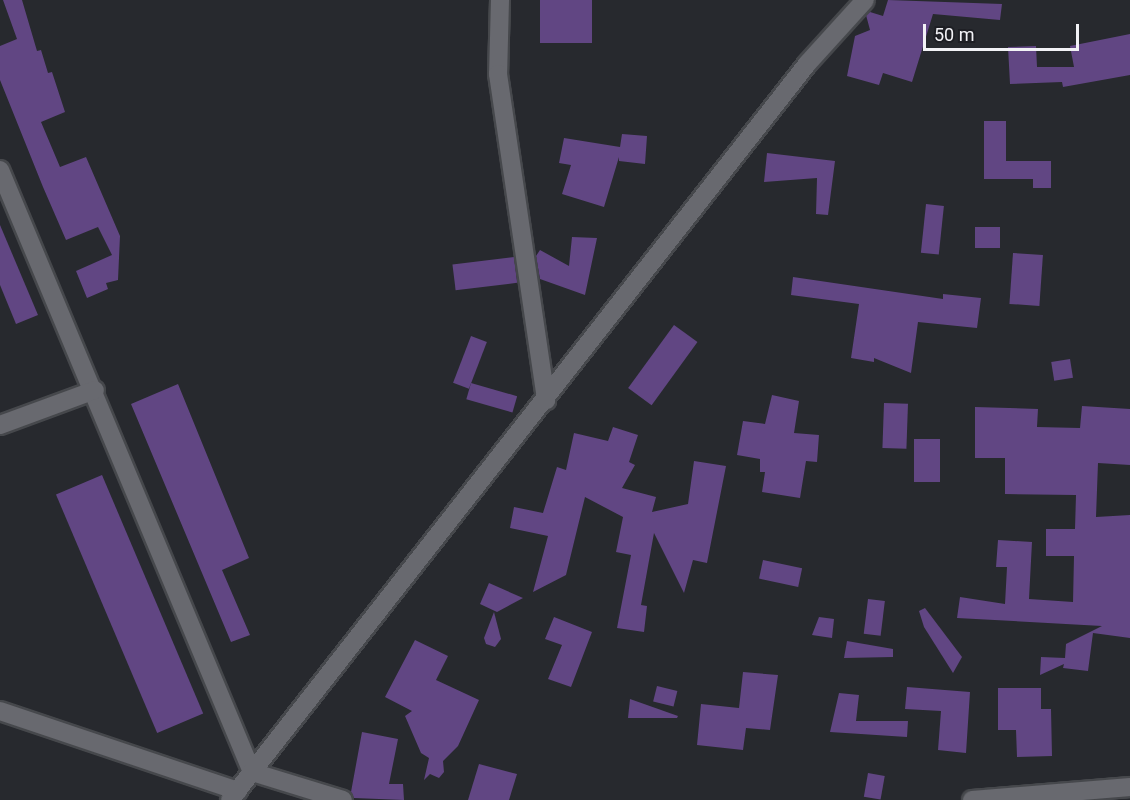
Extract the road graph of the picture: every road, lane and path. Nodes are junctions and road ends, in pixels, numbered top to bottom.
1 (500, 0) edge
2 (866, 0) edge
3 (0, 170) edge
4 (94, 390) junction
5 (546, 400) junction
6 (0, 425) edge
7 (0, 711) edge
8 (252, 772) junction
9 (1130, 787) edge
10 (234, 795) edge
11 (343, 800) edge
12 (972, 800) edge

1 - 5 street
2 - 5 street
3 - 4 street
4 - 6 street
4 - 8 street
5 - 8 street
7 - 10 street
8 - 10 street
8 - 11 street
9 - 12 street

